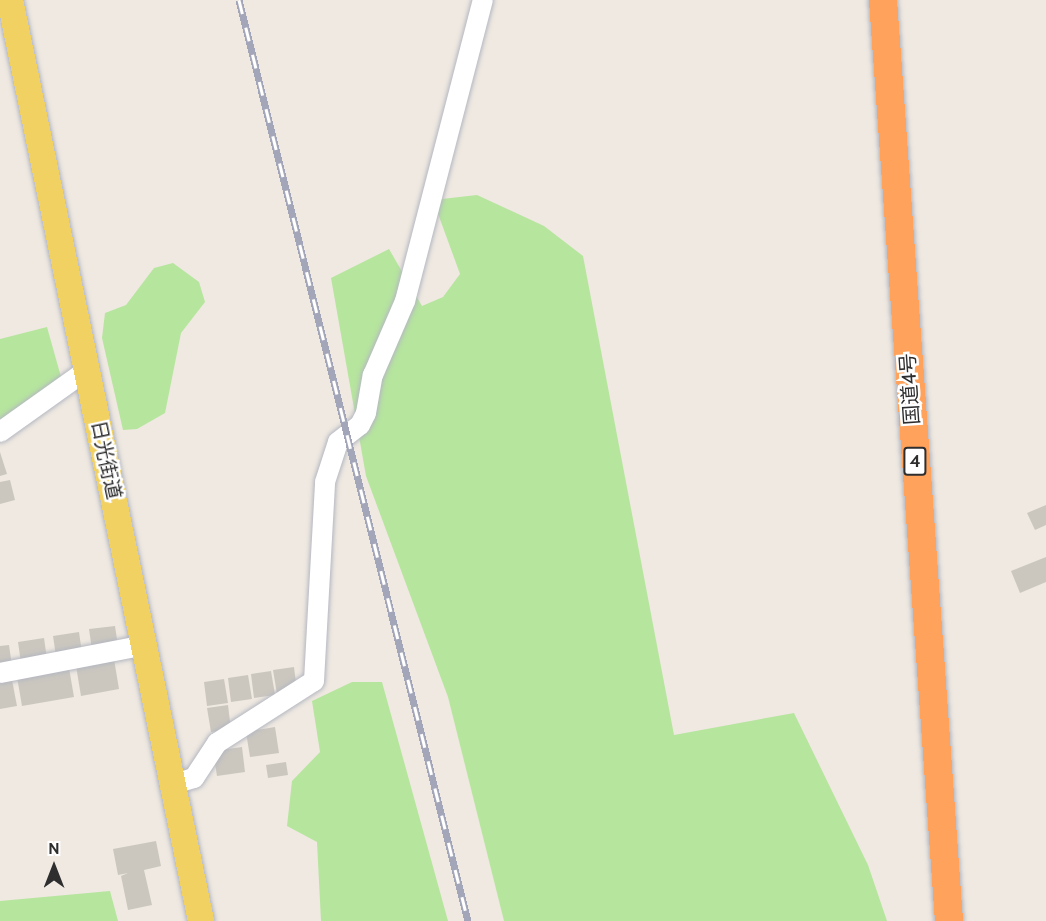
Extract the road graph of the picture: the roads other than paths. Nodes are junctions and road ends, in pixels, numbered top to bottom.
1 (10, 0) edge
2 (483, 0) edge
3 (883, 0) edge
4 (87, 370) junction
5 (0, 432) edge
6 (145, 645) junction
7 (0, 673) edge
8 (174, 784) junction
9 (201, 921) edge
10 (949, 921) edge

1 - 4 main road, 日光街道
2 - 8 street
3 - 10 highway, 国道4号 / 4
4 - 5 street
4 - 6 main road, 日光街道
6 - 7 street
6 - 8 main road, 日光街道
8 - 9 main road, 日光街道

